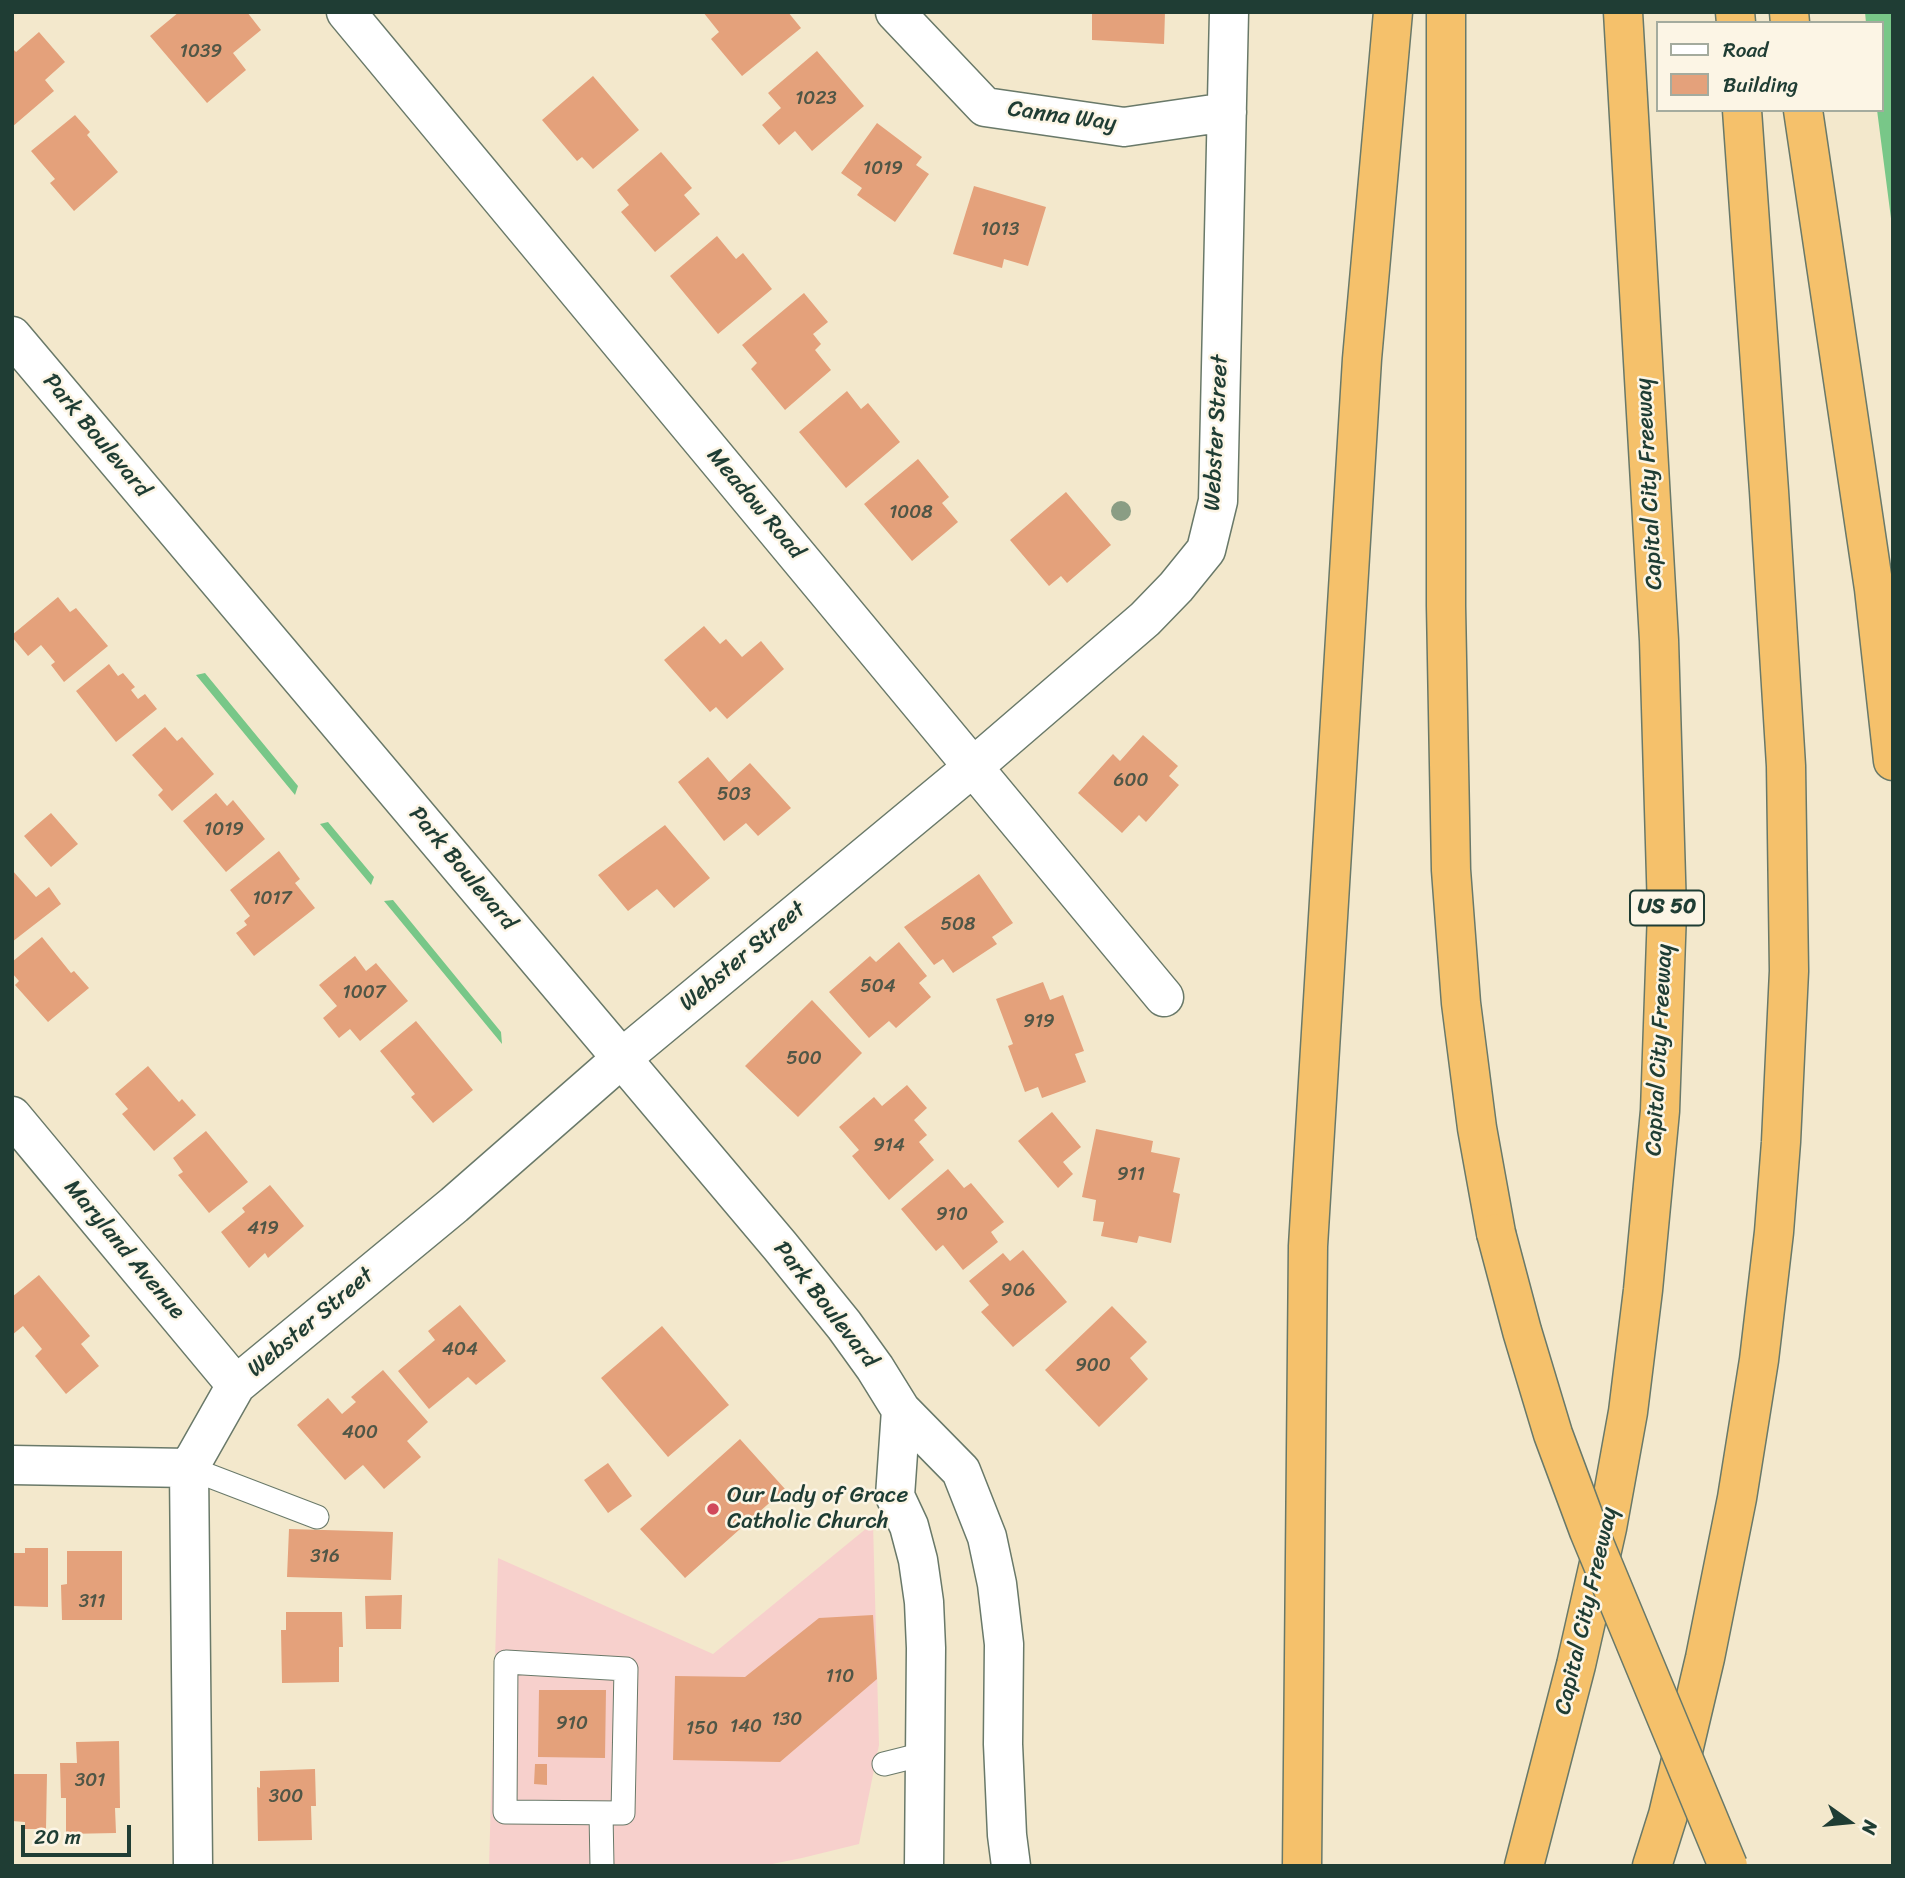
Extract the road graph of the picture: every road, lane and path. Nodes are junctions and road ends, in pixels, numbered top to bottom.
1 (346, 12) edge
2 (895, 12) edge
3 (1229, 12) edge
4 (1393, 12) edge
5 (1446, 12) edge
6 (1623, 12) edge
7 (1227, 112) junction
8 (1742, 112) edge
9 (1803, 112) edge
10 (12, 336) edge
11 (1874, 589) junction
12 (1893, 652) edge
13 (1893, 761) edge
14 (973, 766) junction
15 (1164, 997) dead end
16 (622, 1058) junction
17 (12, 1116) edge
18 (236, 1385) junction
19 (901, 1410) junction
20 (12, 1465) edge
21 (189, 1468) junction
22 (317, 1517) dead end
23 (924, 1754) junction
24 (884, 1764) dead end
25 (601, 1813) junction
26 (193, 1866) edge
27 (602, 1866) edge
28 (924, 1866) edge
29 (1011, 1866) edge
30 (1302, 1866) edge
31 (1524, 1866) edge
32 (1652, 1866) edge
33 (1728, 1866) edge

1 - 14 street, Meadow Road
2 - 7 street, Canna Way
3 - 7 street, Webster Street
4 - 30 highway
5 - 33 highway, bridge
6 - 31 highway, Capital City Freeway / US 50
7 - 14 street, Webster Street
8 - 32 highway
9 - 11 highway
10 - 16 street, Park Boulevard
11 - 12 highway
11 - 13 highway
14 - 15 street, Meadow Road
14 - 16 street, Webster Street
16 - 18 street, Webster Street
16 - 19 street, Park Boulevard
17 - 18 street, Maryland Avenue
18 - 21 street, Webster Street
19 - 23 street
19 - 29 street, Park Boulevard
20 - 21 street
21 - 22 lane
21 - 26 street
23 - 24 lane
23 - 28 street
25 - 25 lane
25 - 27 lane

